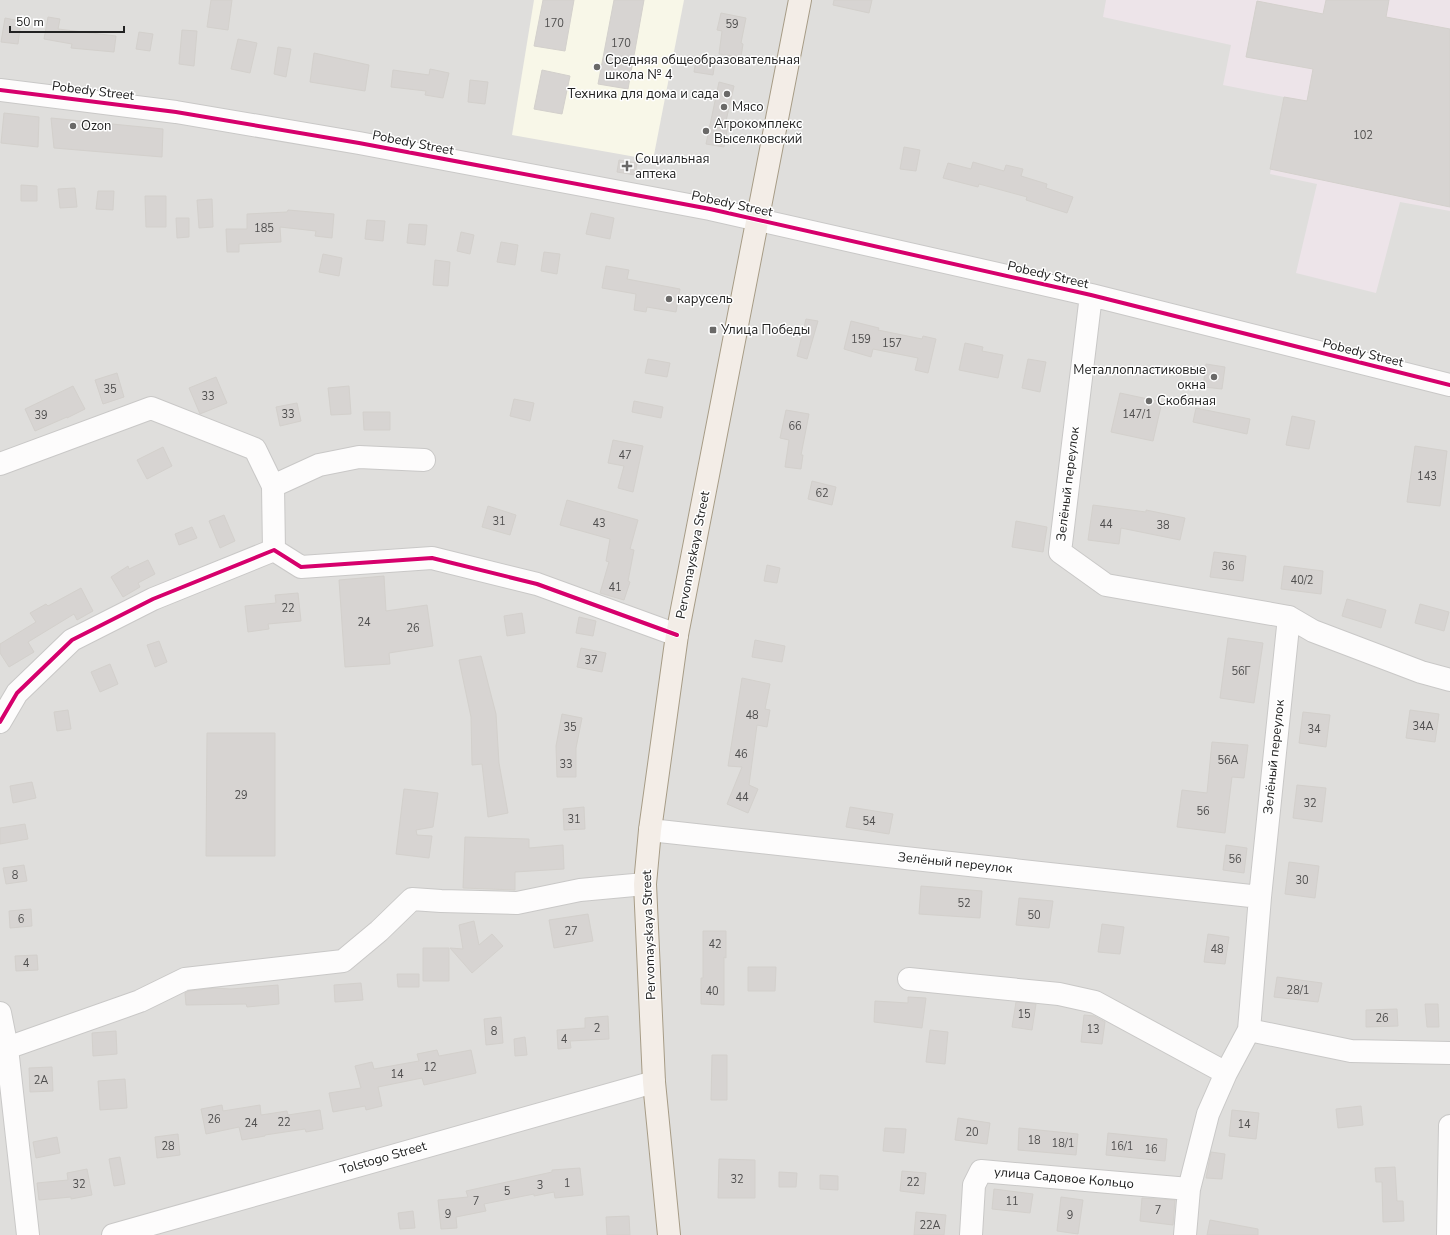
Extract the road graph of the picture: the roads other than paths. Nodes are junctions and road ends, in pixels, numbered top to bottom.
1 (800, 0) edge
2 (0, 90) edge
3 (757, 219) junction
4 (1091, 295) junction
5 (1450, 385) edge
6 (424, 460) dead end
7 (0, 464) edge
8 (273, 486) junction
9 (274, 550) junction
10 (1289, 617) junction
11 (677, 635) junction
12 (1450, 680) edge
13 (0, 722) edge
14 (650, 830) junction
15 (645, 884) junction
16 (1260, 897) junction
17 (909, 979) dead end
18 (0, 1013) edge
19 (1249, 1030) junction
20 (7, 1048) junction
21 (1450, 1053) edge
22 (1226, 1073) junction
23 (654, 1082) junction
24 (1450, 1126) edge
25 (1189, 1189) junction
26 (28, 1235) edge
27 (113, 1235) edge
28 (669, 1235) edge
29 (971, 1235) edge
30 (1185, 1235) edge
31 (1448, 1235) edge

1 - 3 main road, Pervomayskaya Street
2 - 3 street, Pobedy Street
3 - 4 street, Pobedy Street
3 - 11 main road, Pervomayskaya Street
4 - 5 street, Pobedy Street
4 - 10 street, Зелёный переулок
6 - 8 street
7 - 8 street
8 - 9 street
9 - 11 street
9 - 13 street
10 - 12 street, Зелёный переулок
10 - 16 street, Зелёный переулок
11 - 14 main road, Pervomayskaya Street
14 - 15 main road, Pervomayskaya Street
14 - 16 street, Зелёный переулок
15 - 20 street
15 - 23 main road, Pervomayskaya Street
16 - 19 street, Зелёный переулок
17 - 22 street
18 - 20 street
19 - 21 street
19 - 22 street
20 - 26 street
22 - 25 street
23 - 27 street, Tolstogo Street
23 - 28 main road, Pervomayskaya Street
24 - 31 street
25 - 29 street, улица Садовое Кольцо
25 - 30 street

